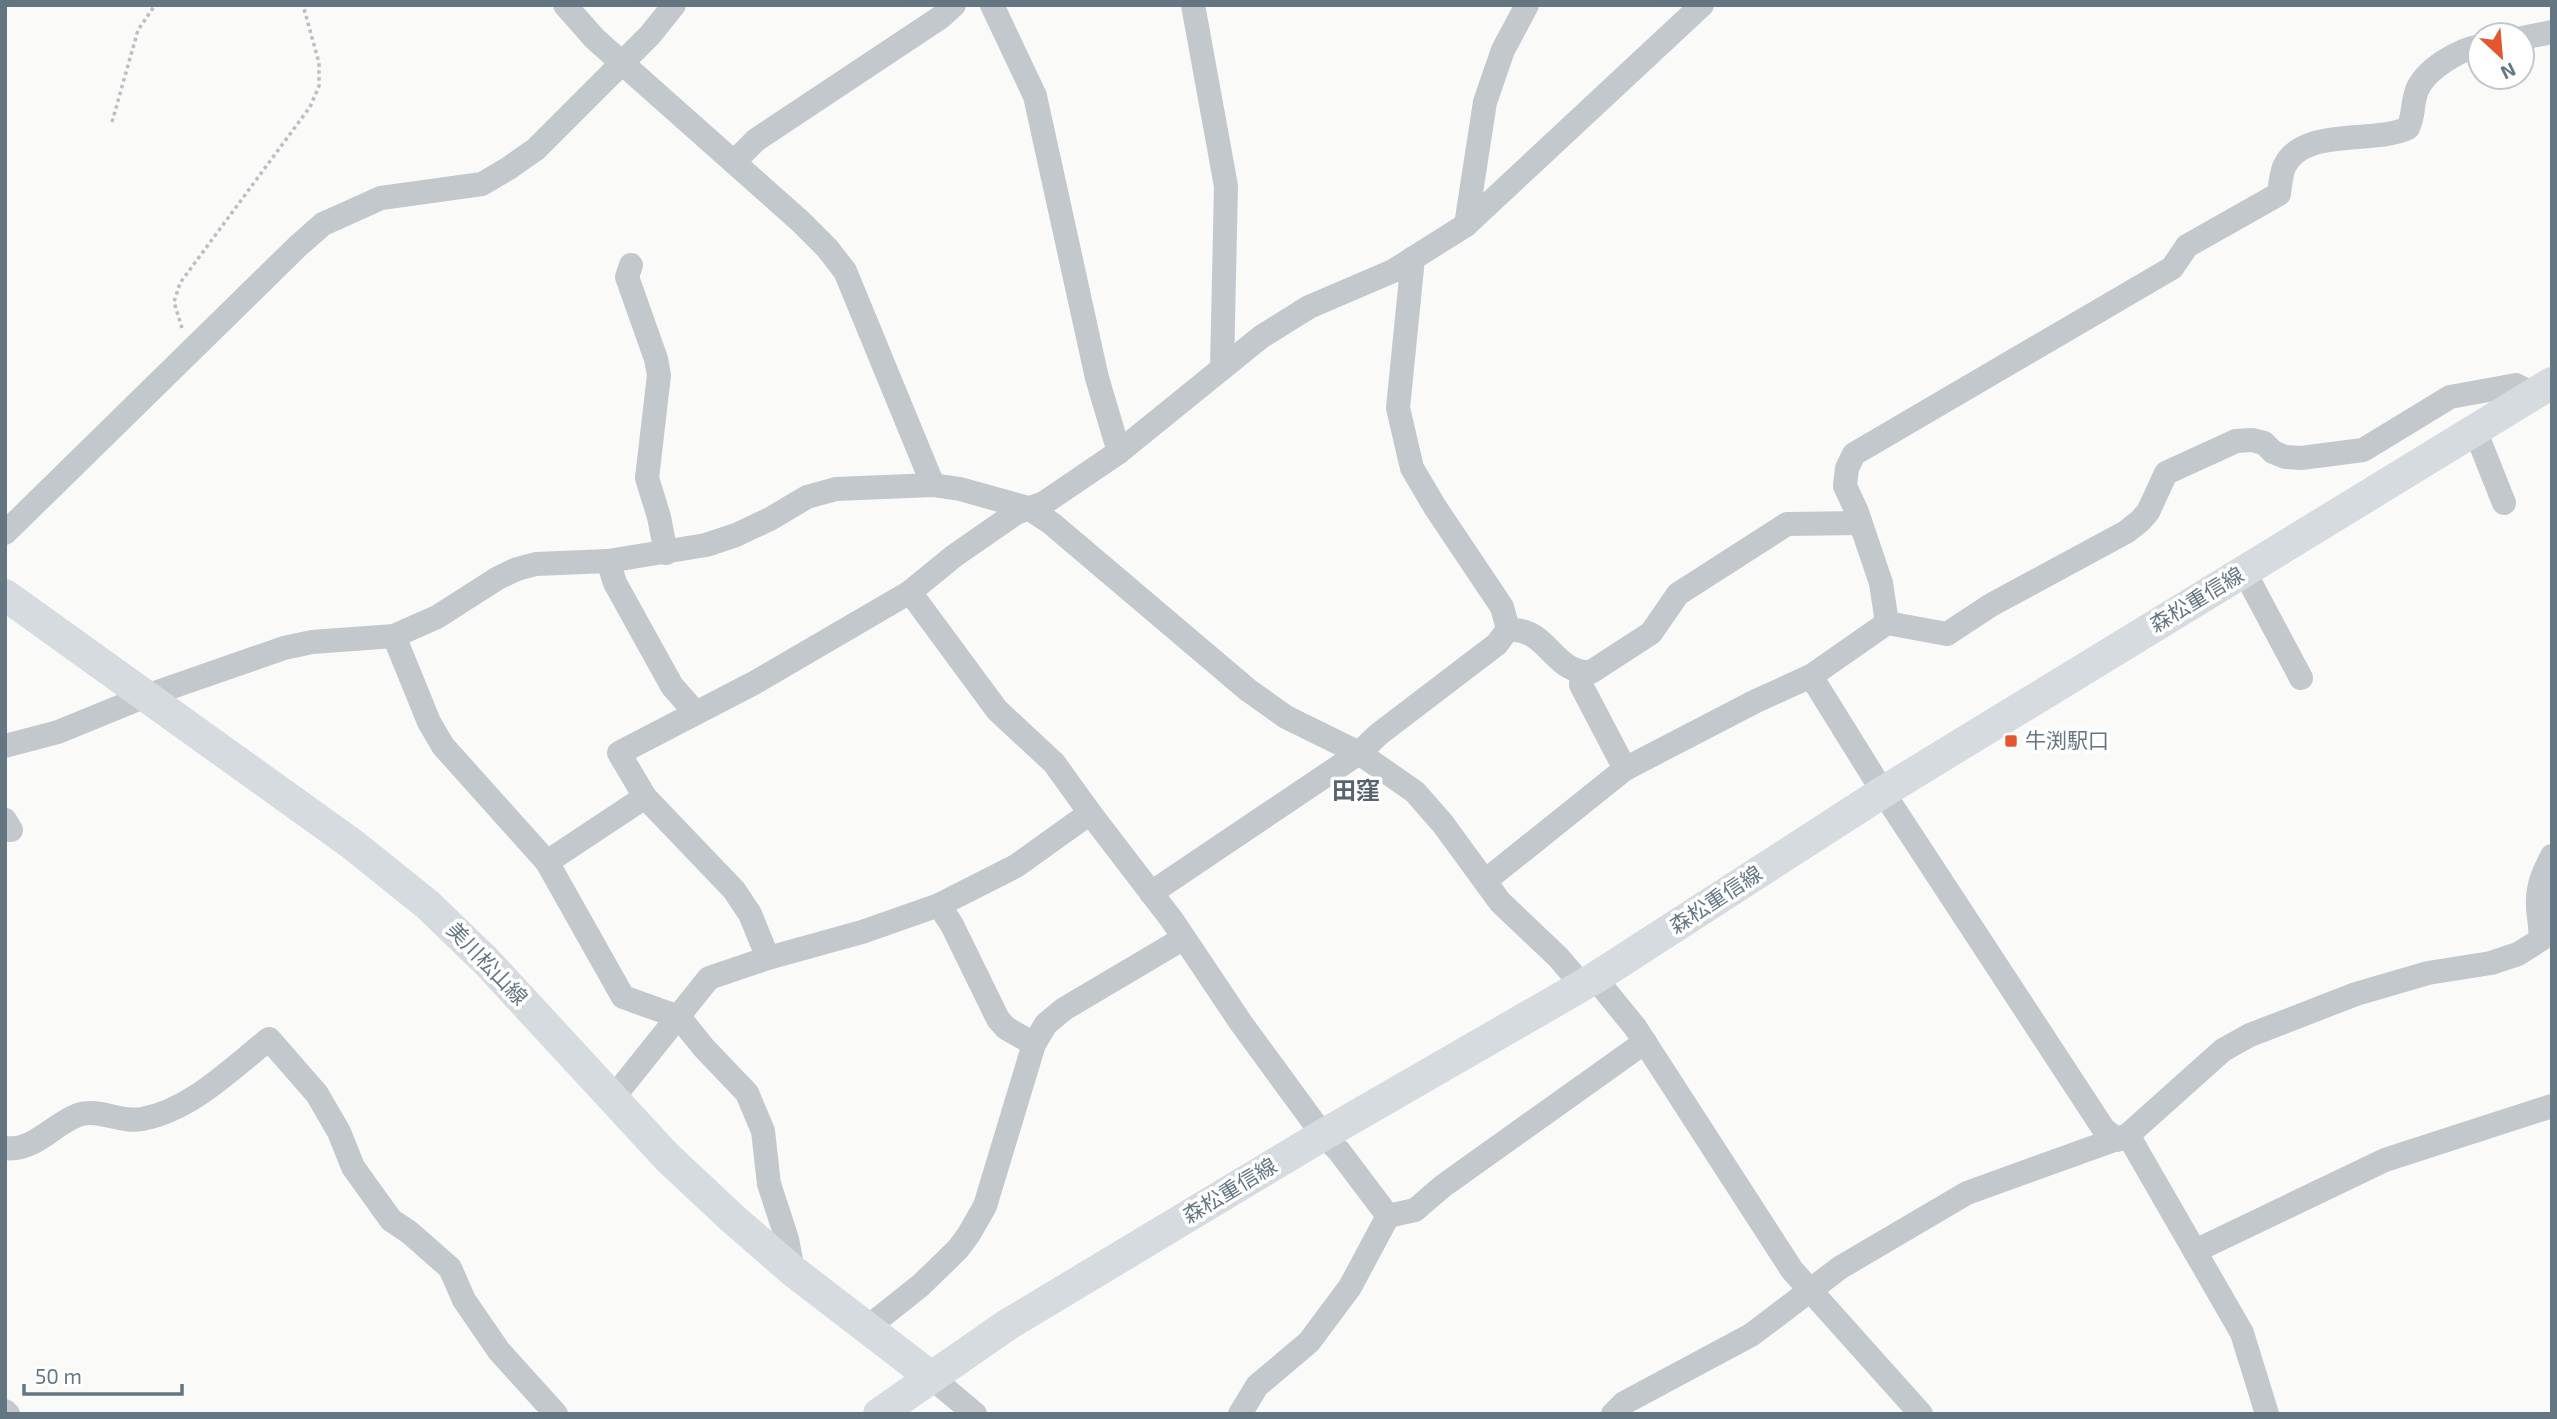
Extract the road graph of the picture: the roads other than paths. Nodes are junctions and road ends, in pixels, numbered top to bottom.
1 (565, 5) edge
2 (674, 5) edge
3 (954, 5) edge
4 (992, 5) edge
5 (1193, 5) edge
6 (1527, 5) edge
7 (1702, 5) edge
8 (2466, 52) edge
9 (623, 63) junction
10 (734, 163) junction
11 (1466, 225) junction
12 (1413, 258) junction
13 (631, 265) dead end
14 (1222, 368) junction
15 (2542, 389) edge
16 (2475, 430) junction
17 (1119, 452) junction
18 (933, 485) junction
19 (2504, 503) dead end
20 (1028, 508) junction
21 (1860, 523) junction
22 (5, 533) edge
23 (666, 553) junction
24 (608, 561) junction
25 (2244, 571) junction
26 (910, 592) junction
27 (5, 595) edge
28 (1887, 623) junction
29 (1508, 629) junction
30 (394, 636) junction
31 (1582, 673) junction
32 (1811, 676) junction
33 (2301, 678) dead end
34 (146, 696) junction
35 (695, 712) junction
36 (5, 746) edge
37 (1359, 753) junction
38 (1625, 769) junction
39 (1883, 792) junction
40 (645, 797) junction
41 (1090, 813) junction
42 (2552, 856) edge
43 (547, 862) junction
44 (1485, 881) junction
45 (1152, 893) junction
46 (939, 905) junction
47 (1184, 938) junction
48 (768, 958) junction
49 (1588, 981) junction
50 (679, 1017) junction
51 (1645, 1042) junction
52 (1034, 1044) junction
53 (613, 1098) junction
54 (2552, 1106) edge
55 (1322, 1135) junction
56 (2122, 1137) junction
57 (5, 1148) edge
58 (1388, 1216) junction
59 (2195, 1251) junction
60 (793, 1271) junction
61 (1810, 1292) junction
62 (867, 1328) junction
63 (931, 1377) junction
64 (556, 1414) edge
65 (879, 1414) edge
66 (975, 1414) edge
67 (1240, 1414) edge
68 (1614, 1414) edge
69 (1921, 1414) edge
70 (2267, 1414) edge

1 - 9 street
2 - 9 street
3 - 10 street
4 - 17 street
5 - 14 street
6 - 11 street
7 - 11 street
8 - 21 street
9 - 10 street
9 - 22 street
10 - 18 street
11 - 12 street
12 - 14 street
12 - 29 street
13 - 23 street
14 - 17 street
15 - 16 main road, 森松重信線
15 - 28 street
16 - 19 street
16 - 25 main road, 森松重信線
17 - 20 street
18 - 20 street
18 - 23 street
20 - 26 street
20 - 37 street
21 - 28 street
21 - 31 street
23 - 24 street
24 - 30 street
24 - 35 street
25 - 33 street
25 - 39 main road, 森松重信線
26 - 35 street
26 - 41 street
27 - 34 main road, 美川松山線
28 - 32 street
29 - 31 street
29 - 37 street
30 - 34 street
30 - 43 street
31 - 38 street
32 - 38 street
32 - 39 street
34 - 36 street
34 - 53 main road, 美川松山線
35 - 40 street
37 - 44 street
37 - 45 street
38 - 44 street
39 - 49 main road, 森松重信線
39 - 56 street
40 - 43 street
40 - 48 street
41 - 45 street
41 - 46 street
42 - 56 street
43 - 50 street
44 - 49 street
45 - 47 street
46 - 48 street
46 - 52 street
47 - 52 street
47 - 55 street
48 - 50 street
49 - 51 street
49 - 55 main road, 森松重信線
50 - 53 street
50 - 60 street
51 - 58 street
51 - 61 street
52 - 62 street
53 - 60 main road, 美川松山線
54 - 59 street
55 - 58 street
55 - 63 main road, 森松重信線
56 - 59 street
56 - 61 street
57 - 64 street
58 - 67 street
59 - 70 street
60 - 62 main road, 美川松山線
61 - 68 street
61 - 69 street
62 - 63 main road, 美川松山線
63 - 65 main road, 森松重信線
63 - 66 street

